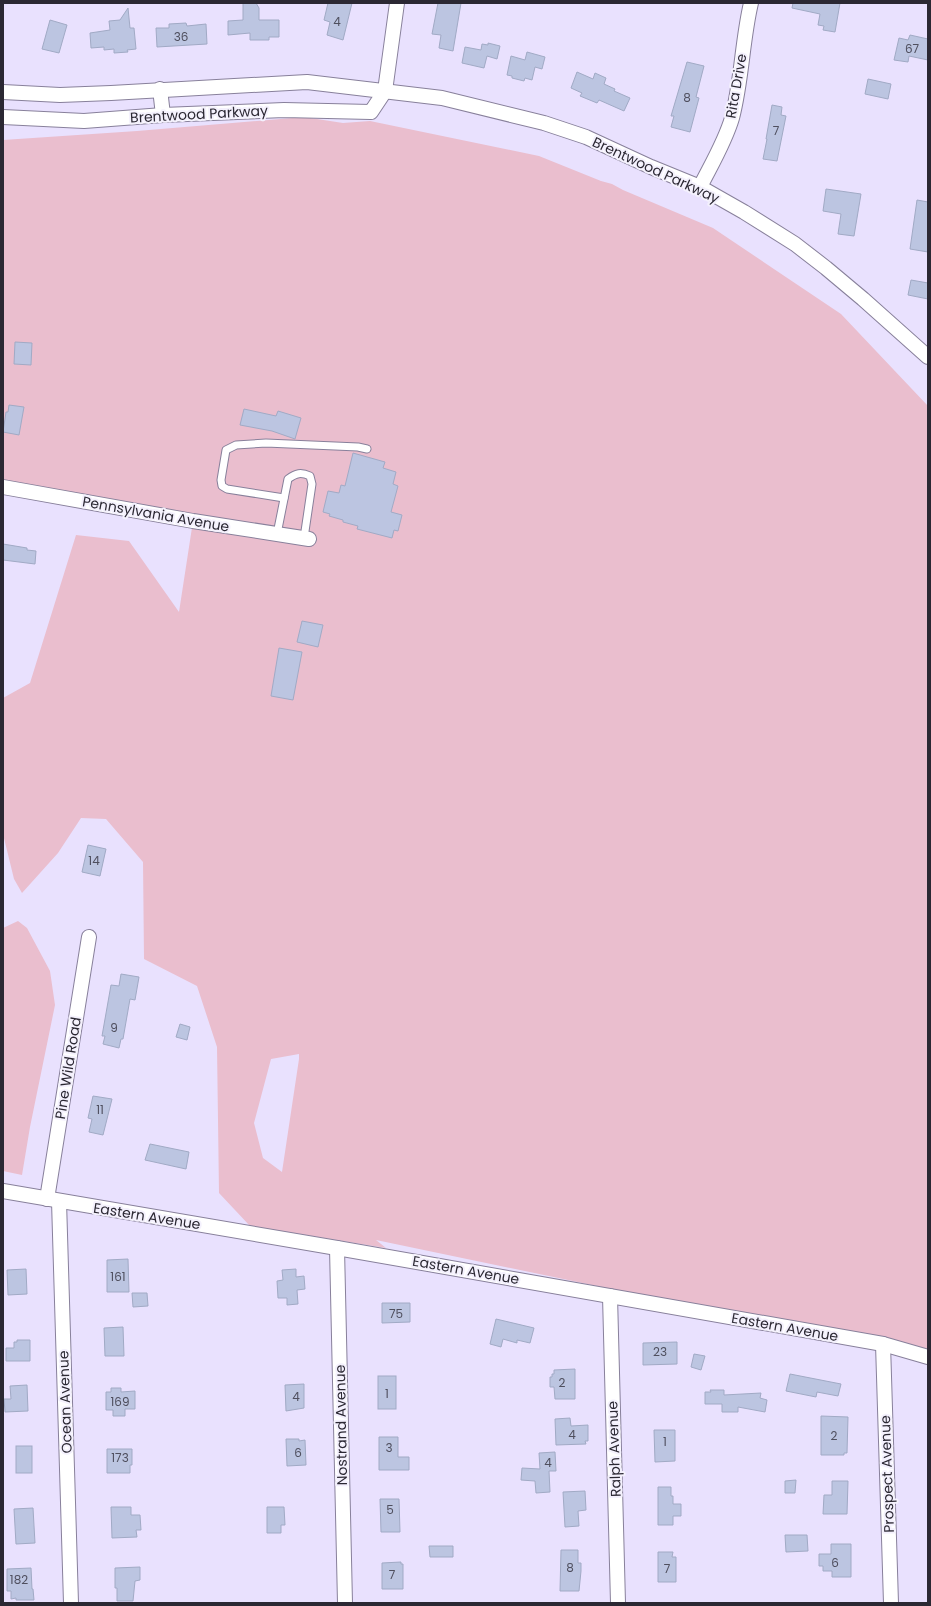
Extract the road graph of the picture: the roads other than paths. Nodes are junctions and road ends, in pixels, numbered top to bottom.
1 (397, 3) edge
2 (751, 3) edge
3 (160, 89) junction
4 (385, 91) junction
5 (3, 92) edge
6 (163, 115) junction
7 (3, 117) edge
8 (700, 187) junction
9 (928, 357) edge
10 (366, 449) dead end
11 (3, 487) edge
12 (284, 498) junction
13 (277, 534) junction
14 (306, 539) joint
15 (89, 937) dead end
16 (3, 1191) edge
17 (53, 1200) junction
18 (336, 1248) junction
19 (610, 1296) junction
20 (883, 1344) junction
21 (928, 1357) edge
22 (71, 1603) edge
23 (345, 1603) edge
24 (618, 1603) edge
25 (891, 1603) edge

1 - 4 street
2 - 8 street, Rita Drive
3 - 4 street, Brentwood Parkway
3 - 5 street, Brentwood Parkway
3 - 6 street
4 - 6 street, Brentwood Parkway
4 - 8 street, Brentwood Parkway
6 - 7 street, Brentwood Parkway
8 - 9 street, Brentwood Parkway
10 - 12 lane
11 - 13 street, Pennsylvania Avenue
12 - 13 lane
12 - 14 lane
13 - 14 street, Pennsylvania Avenue
15 - 17 street, Pine Wild Road
16 - 17 street, Eastern Avenue
17 - 18 street, Eastern Avenue
17 - 22 street, Ocean Avenue
18 - 19 street, Eastern Avenue
18 - 23 street, Nostrand Avenue
19 - 20 street, Eastern Avenue
19 - 24 street, Ralph Avenue
20 - 21 street, Eastern Avenue
20 - 25 street, Prospect Avenue

